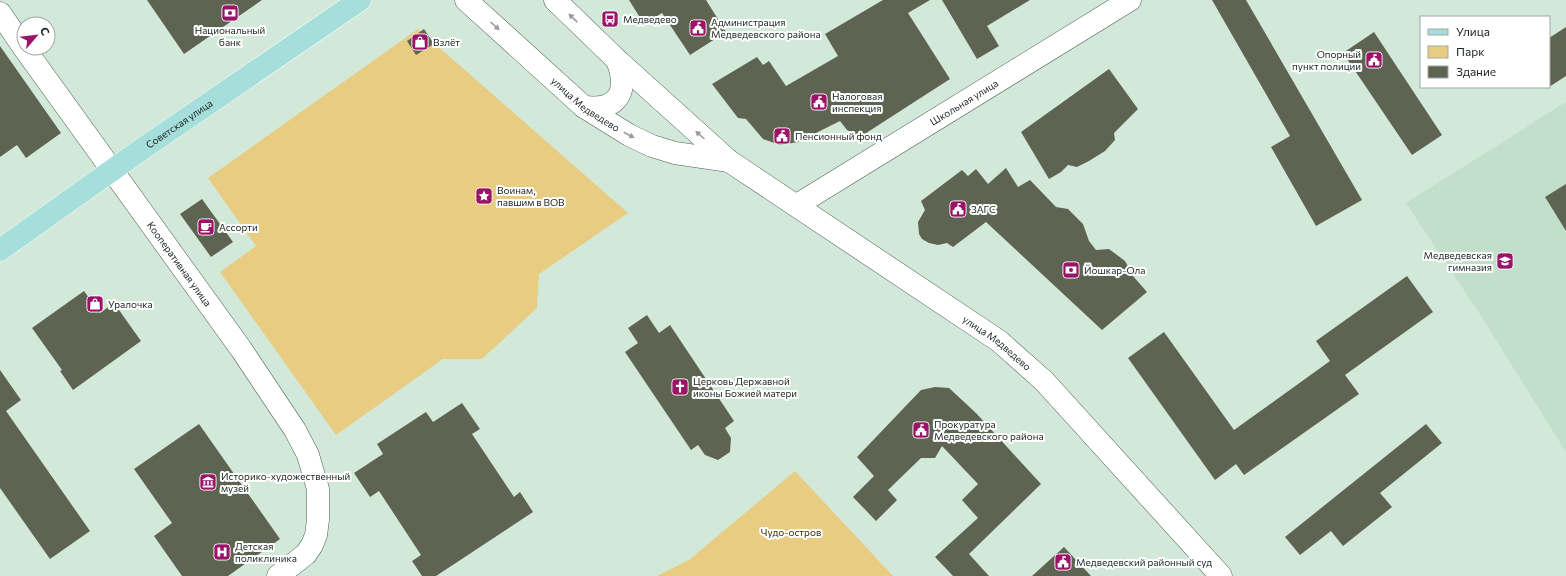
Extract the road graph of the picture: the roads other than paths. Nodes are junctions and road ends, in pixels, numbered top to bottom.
1 (360, 0) edge
2 (466, 0) edge
3 (555, 0) edge
4 (1130, 0) edge
5 (0, 13) edge
6 (16, 36) edge
7 (30, 56) edge
8 (617, 60) junction
9 (584, 107) junction
10 (730, 161) junction
11 (112, 171) junction
12 (798, 205) junction
13 (0, 250) edge
14 (1216, 574) edge
15 (278, 576) edge

1 - 11 main road, Советская улица
2 -> 9 street, улица Медведево
8 -> 3 street, улица Медведево
4 - 12 street, Школьная улица
5 - 6 street, Кооперативная улица
7 - 11 street, Кооперативная улица
8 - 9 street
10 -> 8 street, улица Медведево
9 -> 10 street, улица Медведево
10 - 12 street, улица Медведево
11 - 13 main road, Советская улица
11 - 15 street, Кооперативная улица
12 - 14 street, улица Медведево

